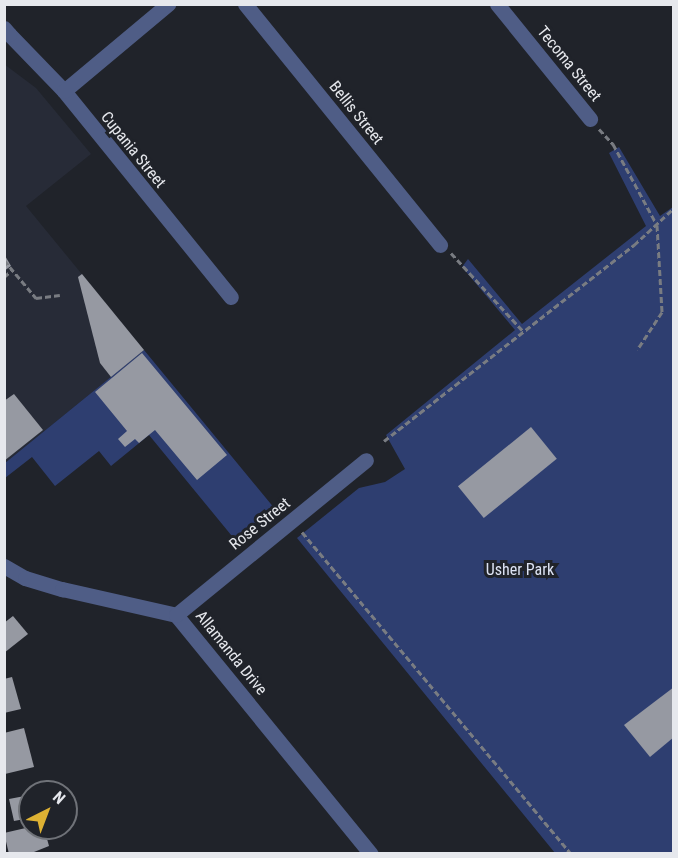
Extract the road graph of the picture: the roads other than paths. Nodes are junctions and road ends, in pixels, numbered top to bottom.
1 (168, 4) edge
2 (244, 4) edge
3 (497, 4) edge
4 (7, 31) edge
5 (64, 91) junction
6 (590, 119) road end
7 (440, 245) road end
8 (231, 297) dead end
9 (366, 460) dead end
10 (7, 571) edge
11 (176, 615) junction
12 (371, 854) edge

1 - 5 street
2 - 7 street, Bellis Street
3 - 6 street, Tecoma Street
4 - 5 street, Cupania Street
5 - 8 street, Cupania Street
9 - 11 street, Rose Street
10 - 11 street, Allamanda Drive
11 - 12 street, Allamanda Drive

